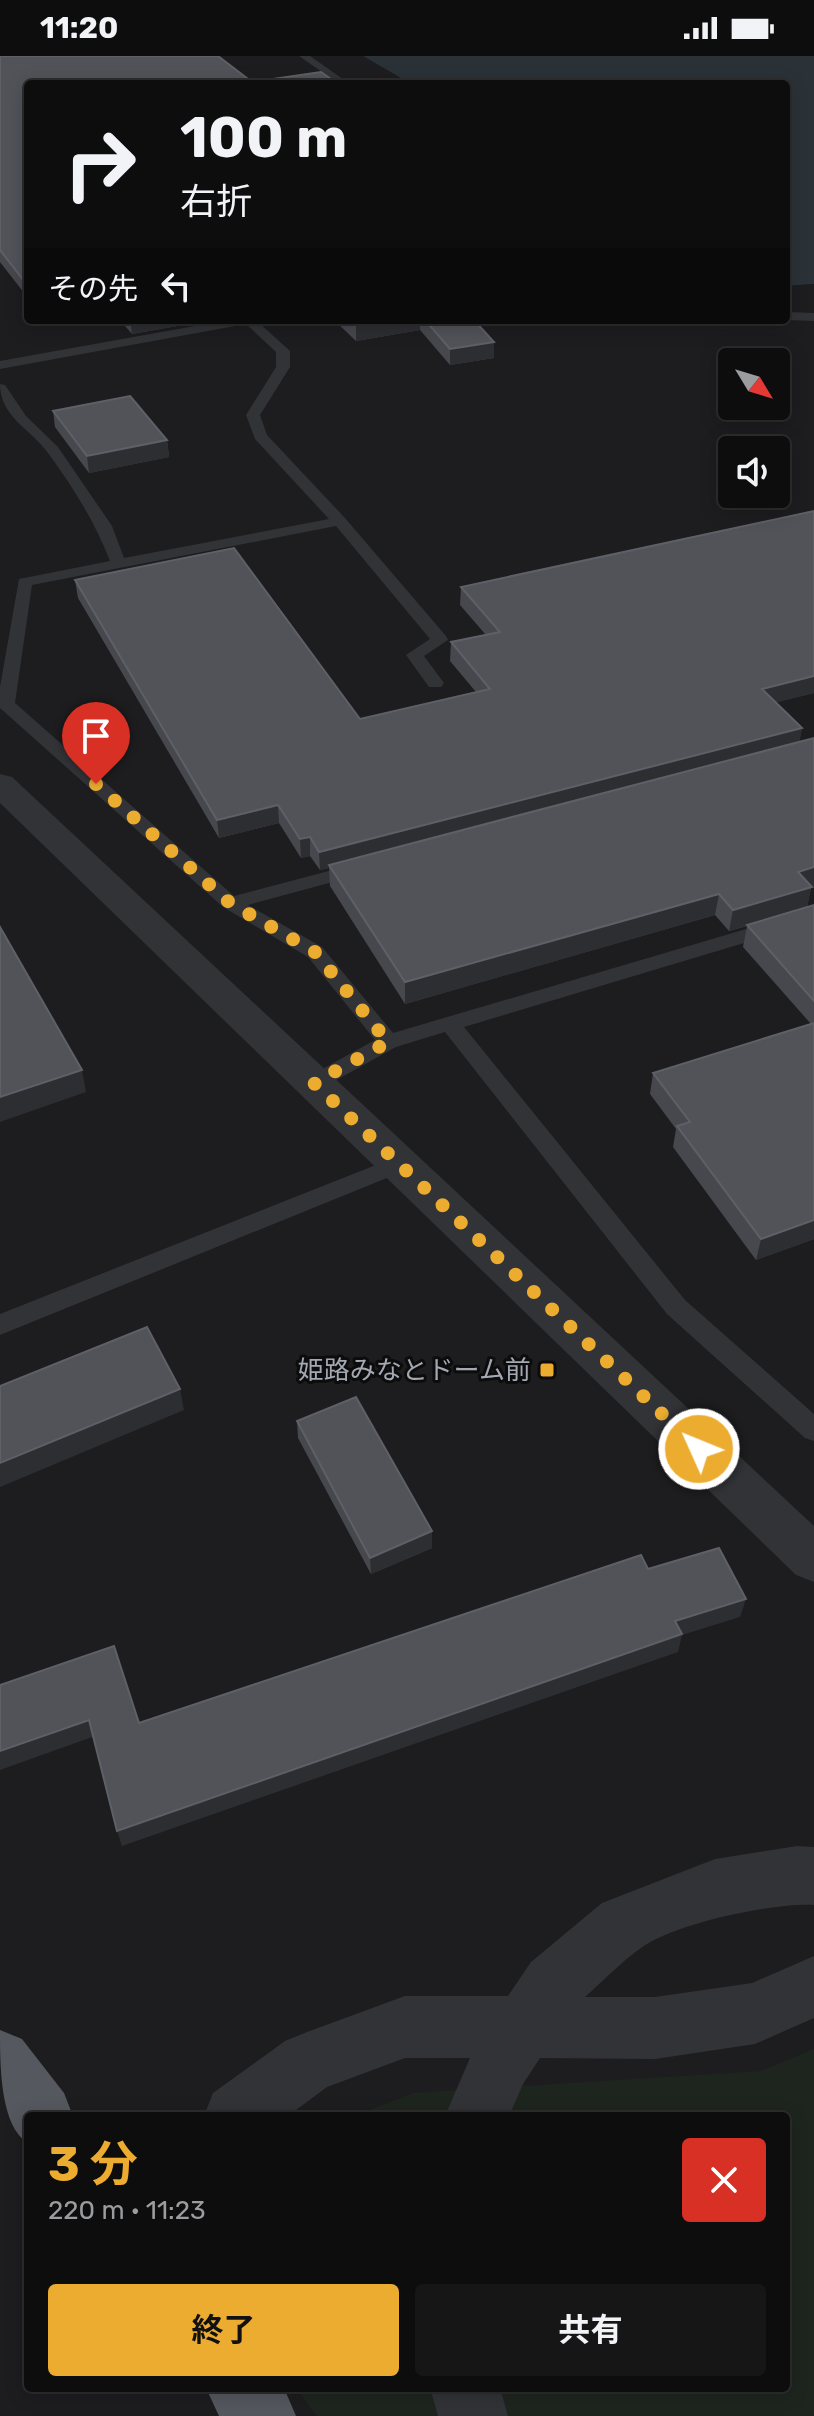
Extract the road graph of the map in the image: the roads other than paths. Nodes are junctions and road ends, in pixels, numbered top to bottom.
1 (304, 56) edge
2 (339, 80) edge
3 (790, 316) edge
4 (814, 317) edge
5 (227, 324) edge
6 (253, 324) edge
7 (0, 365) edge
8 (0, 388) edge
9 (340, 521) junction
10 (119, 565) junction
11 (435, 683) dead end
12 (0, 784) edge
13 (384, 863) edge
14 (230, 903) junction
15 (814, 915) edge
16 (449, 1023) junction
17 (388, 1042) junction
18 (314, 1083) junction
19 (401, 1163) junction
20 (0, 1325) edge
21 (814, 1430) edge
22 (814, 1559) edge
23 (814, 1876) edge
24 (814, 1986) edge
25 (0, 2061) edge
26 (38, 2112) edge
27 (241, 2112) edge
28 (479, 2112) edge
29 (244, 2392) edge
30 (466, 2392) edge
31 (261, 2416) edge
32 (473, 2416) edge

1 - 2 lane
3 - 4 lane
5 - 7 lane
6 - 9 lane
8 - 10 lane
9 - 10 lane
9 - 11 lane
10 - 14 lane
12 - 18 street
13 - 14 lane
14 - 17 lane
15 - 16 lane
16 - 17 lane
16 - 21 lane
17 - 18 lane
18 - 19 street
19 - 20 lane
19 - 22 street
23 - 28 street
24 - 27 street
25 - 26 highway
29 - 31 highway
30 - 32 street

